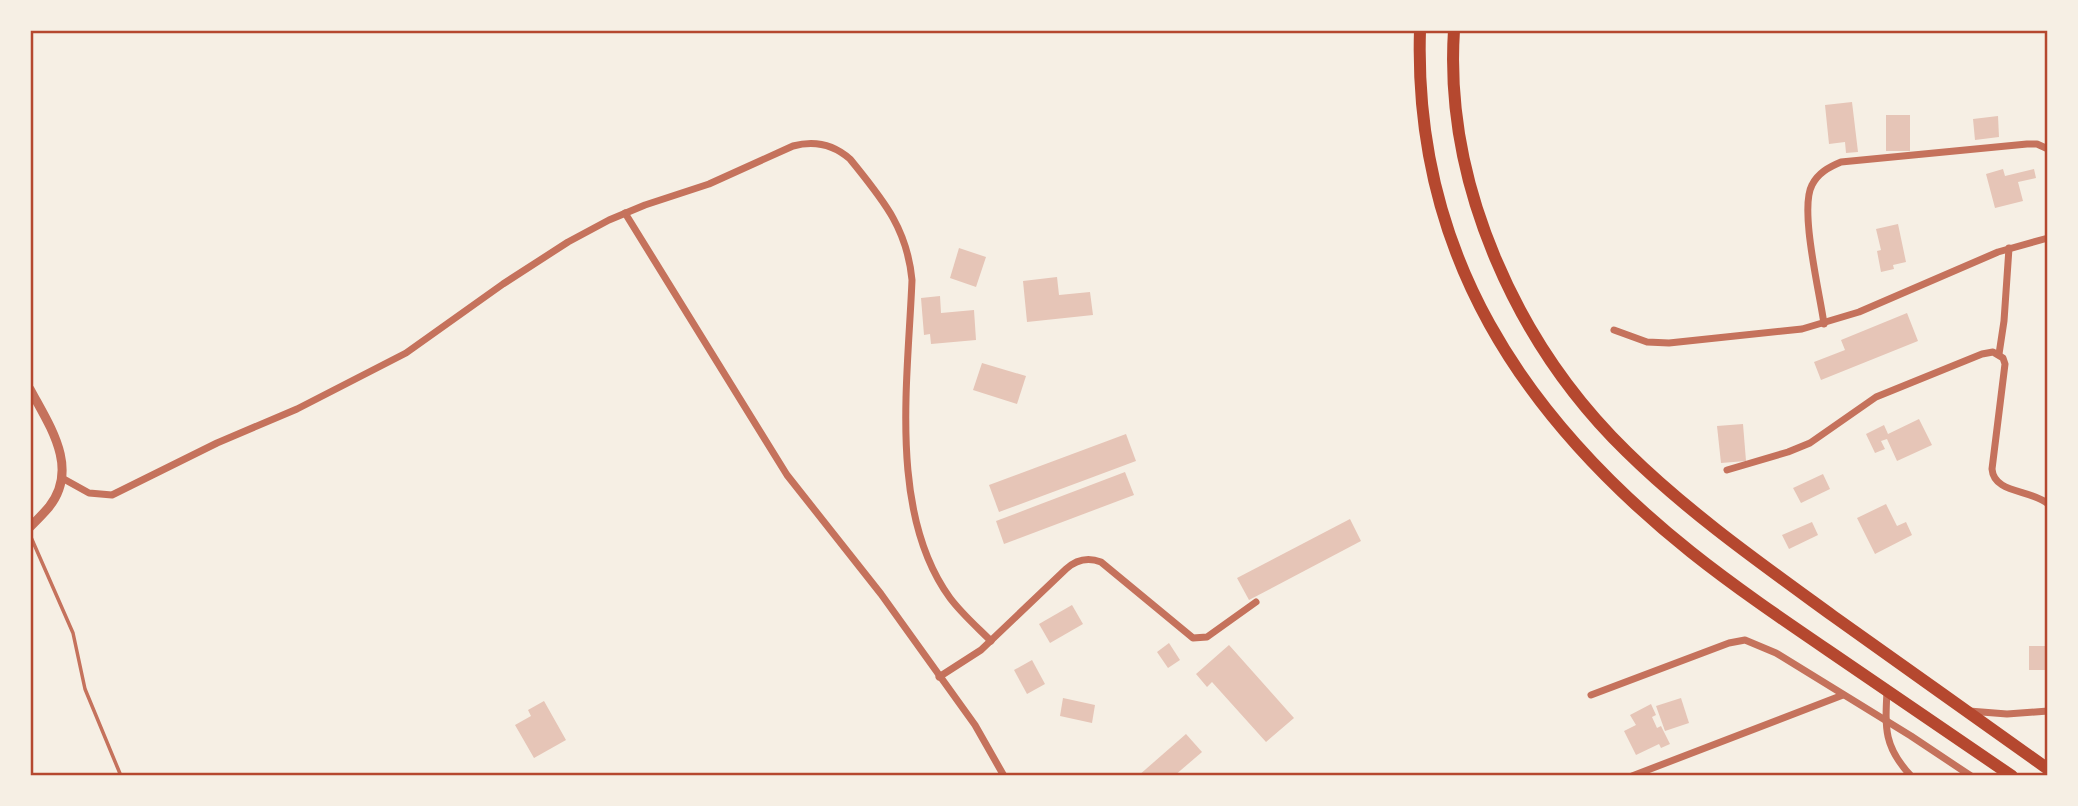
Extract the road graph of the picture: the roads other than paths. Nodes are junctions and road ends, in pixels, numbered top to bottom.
1 (1420, 30) edge
2 (1454, 30) edge
3 (2048, 149) edge
4 (625, 213) junction
5 (2048, 238) edge
6 (2009, 248) junction
7 (1824, 324) junction
8 (1615, 330) dead end
9 (1998, 354) junction
10 (30, 389) edge
11 (1727, 470) dead end
12 (62, 478) junction
13 (2048, 505) edge
14 (30, 527) edge
15 (30, 535) edge
16 (1256, 602) dead end
17 (991, 641) junction
18 (939, 677) junction
19 (1887, 690) junction
20 (1591, 695) dead end
21 (1843, 695) junction
22 (1964, 710) junction
23 (2048, 711) edge
24 (1886, 721) junction
25 (2048, 769) edge
26 (121, 776) edge
27 (1004, 776) edge
28 (1632, 776) edge
29 (1911, 776) edge
30 (1971, 776) edge
31 (2012, 776) edge

1 - 19 highway
2 - 22 highway
3 - 7 street
4 - 12 street
4 - 17 street
4 - 18 street
5 - 6 street
6 - 7 street
6 - 9 street
7 - 8 street
9 - 11 street
9 - 13 street
10 - 12 street
12 - 14 street
15 - 26 lane
16 - 17 street
17 - 18 street
18 - 27 street
19 - 24 street
19 - 31 highway
20 - 21 street
21 - 24 street
21 - 28 street
22 - 23 street
22 - 25 highway
24 - 29 street
24 - 30 street

